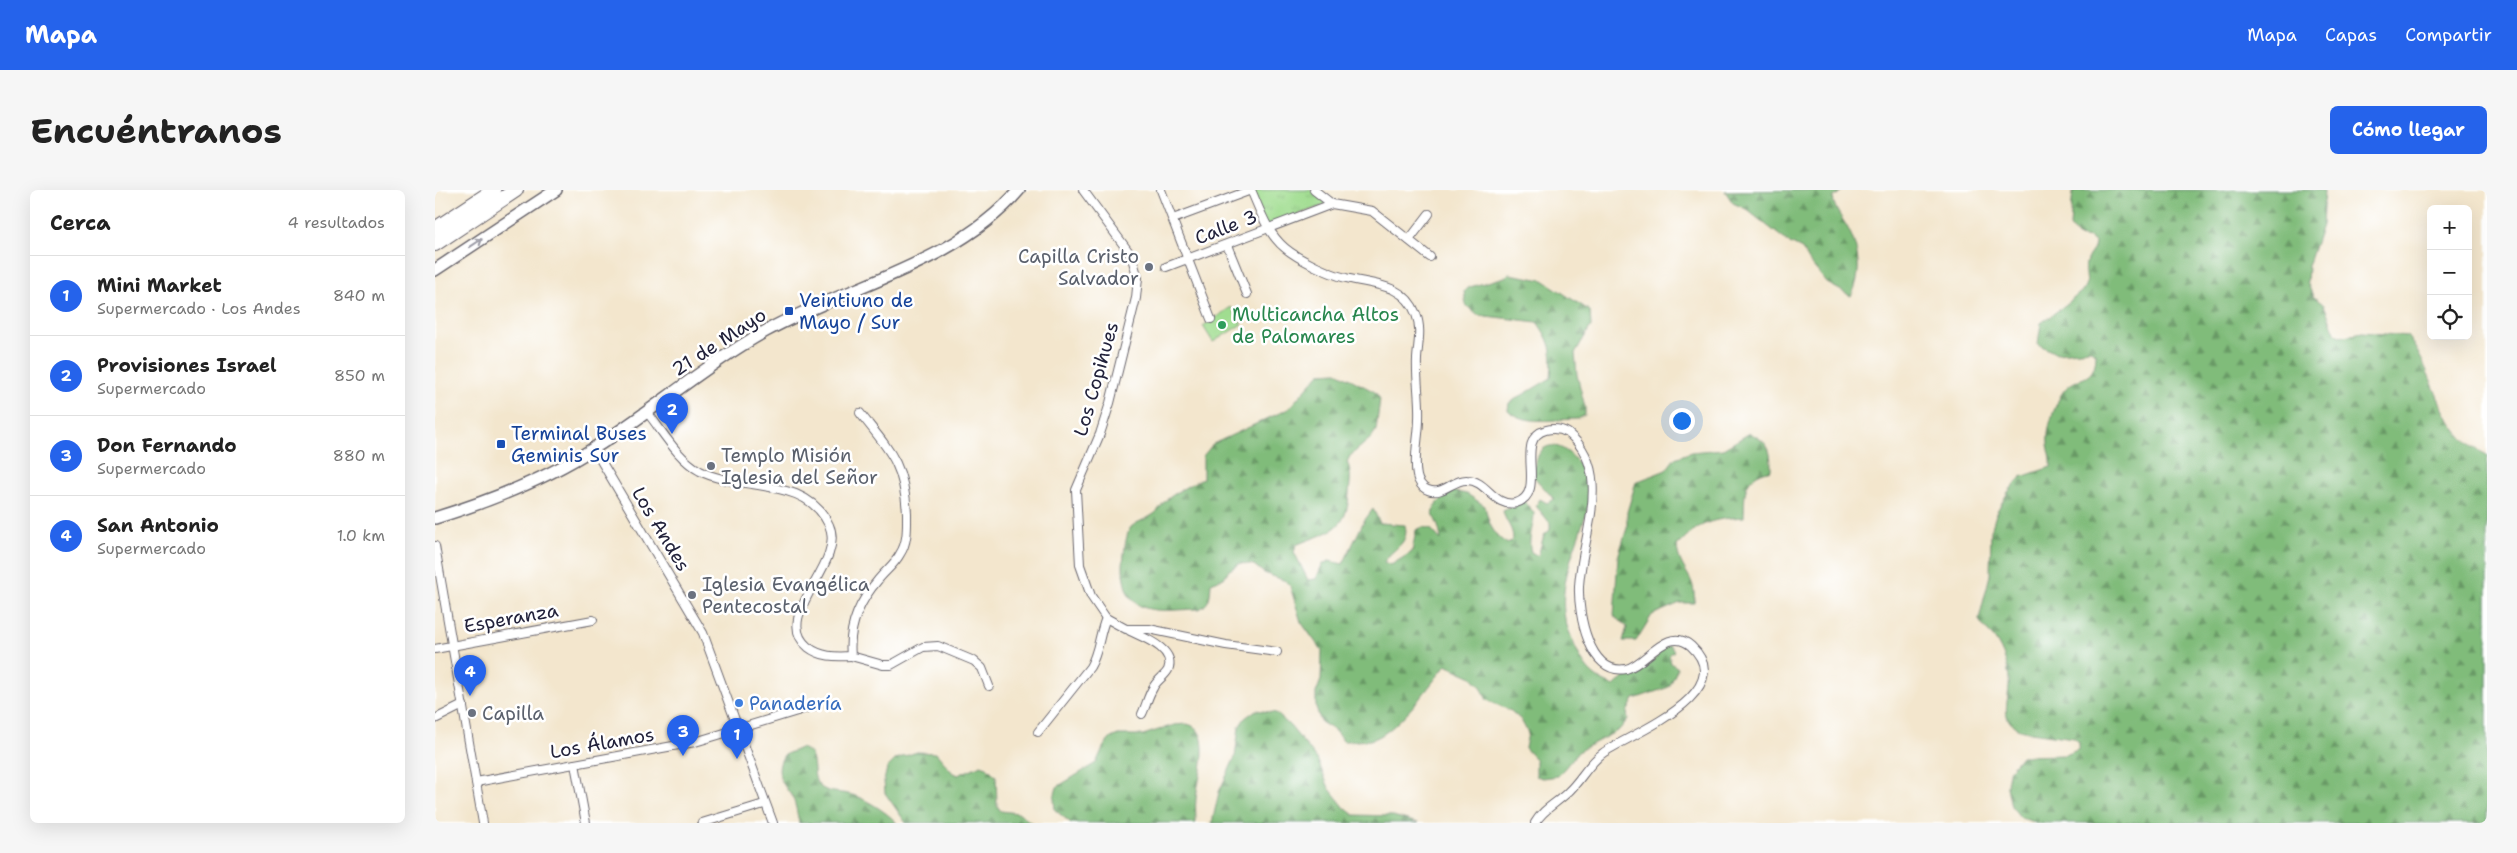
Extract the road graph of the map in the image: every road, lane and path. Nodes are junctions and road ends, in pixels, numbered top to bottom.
1 (494, 190) edge
2 (517, 190) edge
3 (556, 190) edge
4 (1019, 190) edge
5 (1083, 190) edge
6 (1161, 190) edge
7 (1251, 190) edge
8 (1314, 190) edge
9 (1332, 204) junction
10 (1429, 214) dead end
11 (453, 217) junction
12 (1173, 219) junction
13 (435, 224) edge
14 (1268, 228) junction
15 (435, 229) edge
16 (1409, 240) junction
17 (435, 244) edge
18 (1227, 244) junction
19 (1430, 257) dead end
20 (1188, 258) junction
21 (1166, 267) dead end
22 (435, 270) edge
23 (1247, 294) dead end
24 (1211, 319) dead end
25 (647, 412) junction
26 (860, 413) dead end
27 (594, 448) junction
28 (435, 518) edge
29 (435, 546) edge
30 (1106, 618) junction
31 (593, 620) dead end
32 (1126, 629) junction
33 (452, 645) junction
34 (435, 649) edge
35 (1277, 652) dead end
36 (851, 656) junction
37 (989, 686) dead end
38 (463, 705) junction
39 (817, 705) dead end
40 (1142, 714) dead end
41 (435, 719) edge
42 (738, 729) junction
43 (1038, 732) dead end
44 (575, 764) junction
45 (476, 782) junction
46 (764, 804) junction
47 (483, 823) edge
48 (586, 823) edge
49 (702, 823) edge
50 (773, 823) edge
51 (1535, 823) edge

1 - 11 highway
2 - 17 highway
22 -> 3 street
4 - 25 street, 21 de Mayo
5 - 30 street, Los Copihues
6 - 12 street
7 - 12 street
7 - 14 street
8 - 9 street
9 - 14 street, Calle 3
9 - 16 street
10 - 16 street
11 - 13 highway
11 - 15 highway
12 - 20 street
14 - 18 street, Calle 3
14 - 51 street
16 - 19 street
18 - 20 street, Calle 3
18 - 23 street
20 - 21 street, Calle 3
20 - 24 street
25 - 27 street, 21 de Mayo
25 - 36 street
26 - 36 street
27 - 28 street, 21 de Mayo
27 - 42 street, Los Andes
29 - 33 street
30 - 32 street, Los Copihues
30 - 43 street
31 - 33 street, Esperanza
32 - 35 street, Los Copihues
32 - 40 street
33 - 34 street, Esperanza
33 - 38 street
36 - 37 street
38 - 41 street
38 - 45 street
39 - 42 street, Los Álamos
42 - 44 street, Los Álamos
42 - 46 street, Los Andes
44 - 45 street, Los Álamos
44 - 48 street
45 - 47 street
46 - 49 street
46 - 50 street, Los Andes

